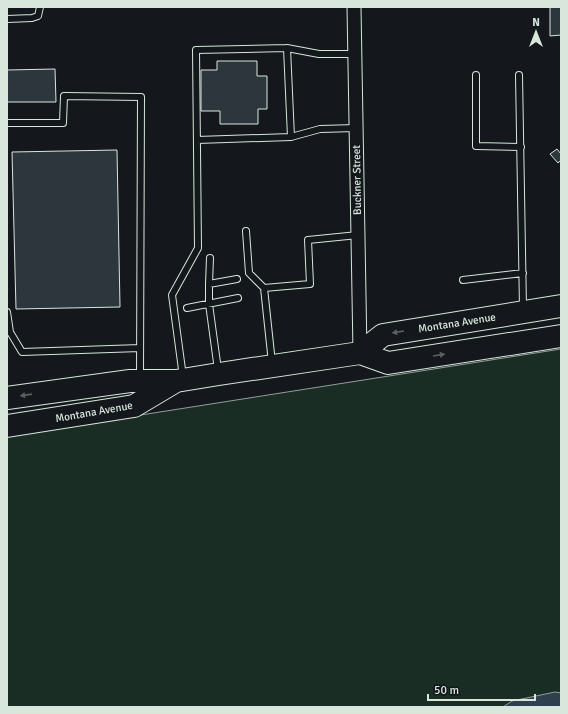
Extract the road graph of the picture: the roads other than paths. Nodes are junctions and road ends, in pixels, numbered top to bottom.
1 (40, 7) edge
2 (354, 7) edge
3 (7, 19) edge
4 (287, 48) junction
5 (355, 54) junction
6 (519, 75) dead end
7 (476, 76) dead end
8 (7, 123) edge
9 (356, 128) junction
10 (290, 136) junction
11 (196, 140) junction
12 (521, 147) junction
13 (246, 231) dead end
14 (358, 235) junction
15 (210, 258) dead end
16 (523, 273) junction
17 (237, 279) dead end
18 (463, 280) dead end
19 (209, 284) junction
20 (264, 288) junction
21 (238, 298) dead end
22 (210, 304) junction
23 (561, 306) edge
24 (187, 308) dead end
25 (7, 312) edge
26 (524, 312) junction
27 (561, 336) edge
28 (140, 348) junction
29 (360, 353) junction
30 (273, 367) junction
31 (219, 374) junction
32 (140, 381) junction
33 (175, 383) junction
34 (7, 398) edge
35 (7, 413) edge
36 (7, 426) edge

1 - 3 lane
2 - 5 street, Buckner Street
4 - 5 lane
4 - 10 lane
4 - 11 lane
5 - 9 street, Buckner Street
6 - 12 lane
7 - 12 lane
8 - 28 lane
9 - 10 lane
9 - 14 street, Buckner Street
10 - 11 lane
11 - 33 lane
12 - 16 lane
13 - 20 lane
14 - 20 lane
14 - 29 street, Buckner Street
15 - 19 lane
16 - 18 lane
16 - 26 lane
17 - 19 lane
19 - 22 lane
20 - 30 lane
21 - 22 lane
22 - 24 lane
22 - 31 lane
23 - 26 highway, Montana Avenue
25 - 28 lane
26 -> 29 highway, Montana Avenue
29 -> 27 highway, Montana Avenue
28 - 32 lane
29 - 30 highway, Montana Avenue
30 - 31 highway, Montana Avenue
31 - 33 highway, Montana Avenue
32 - 33 highway, Montana Avenue
32 -> 34 highway, Montana Avenue
33 - 35 highway
33 - 36 highway, Montana Avenue

